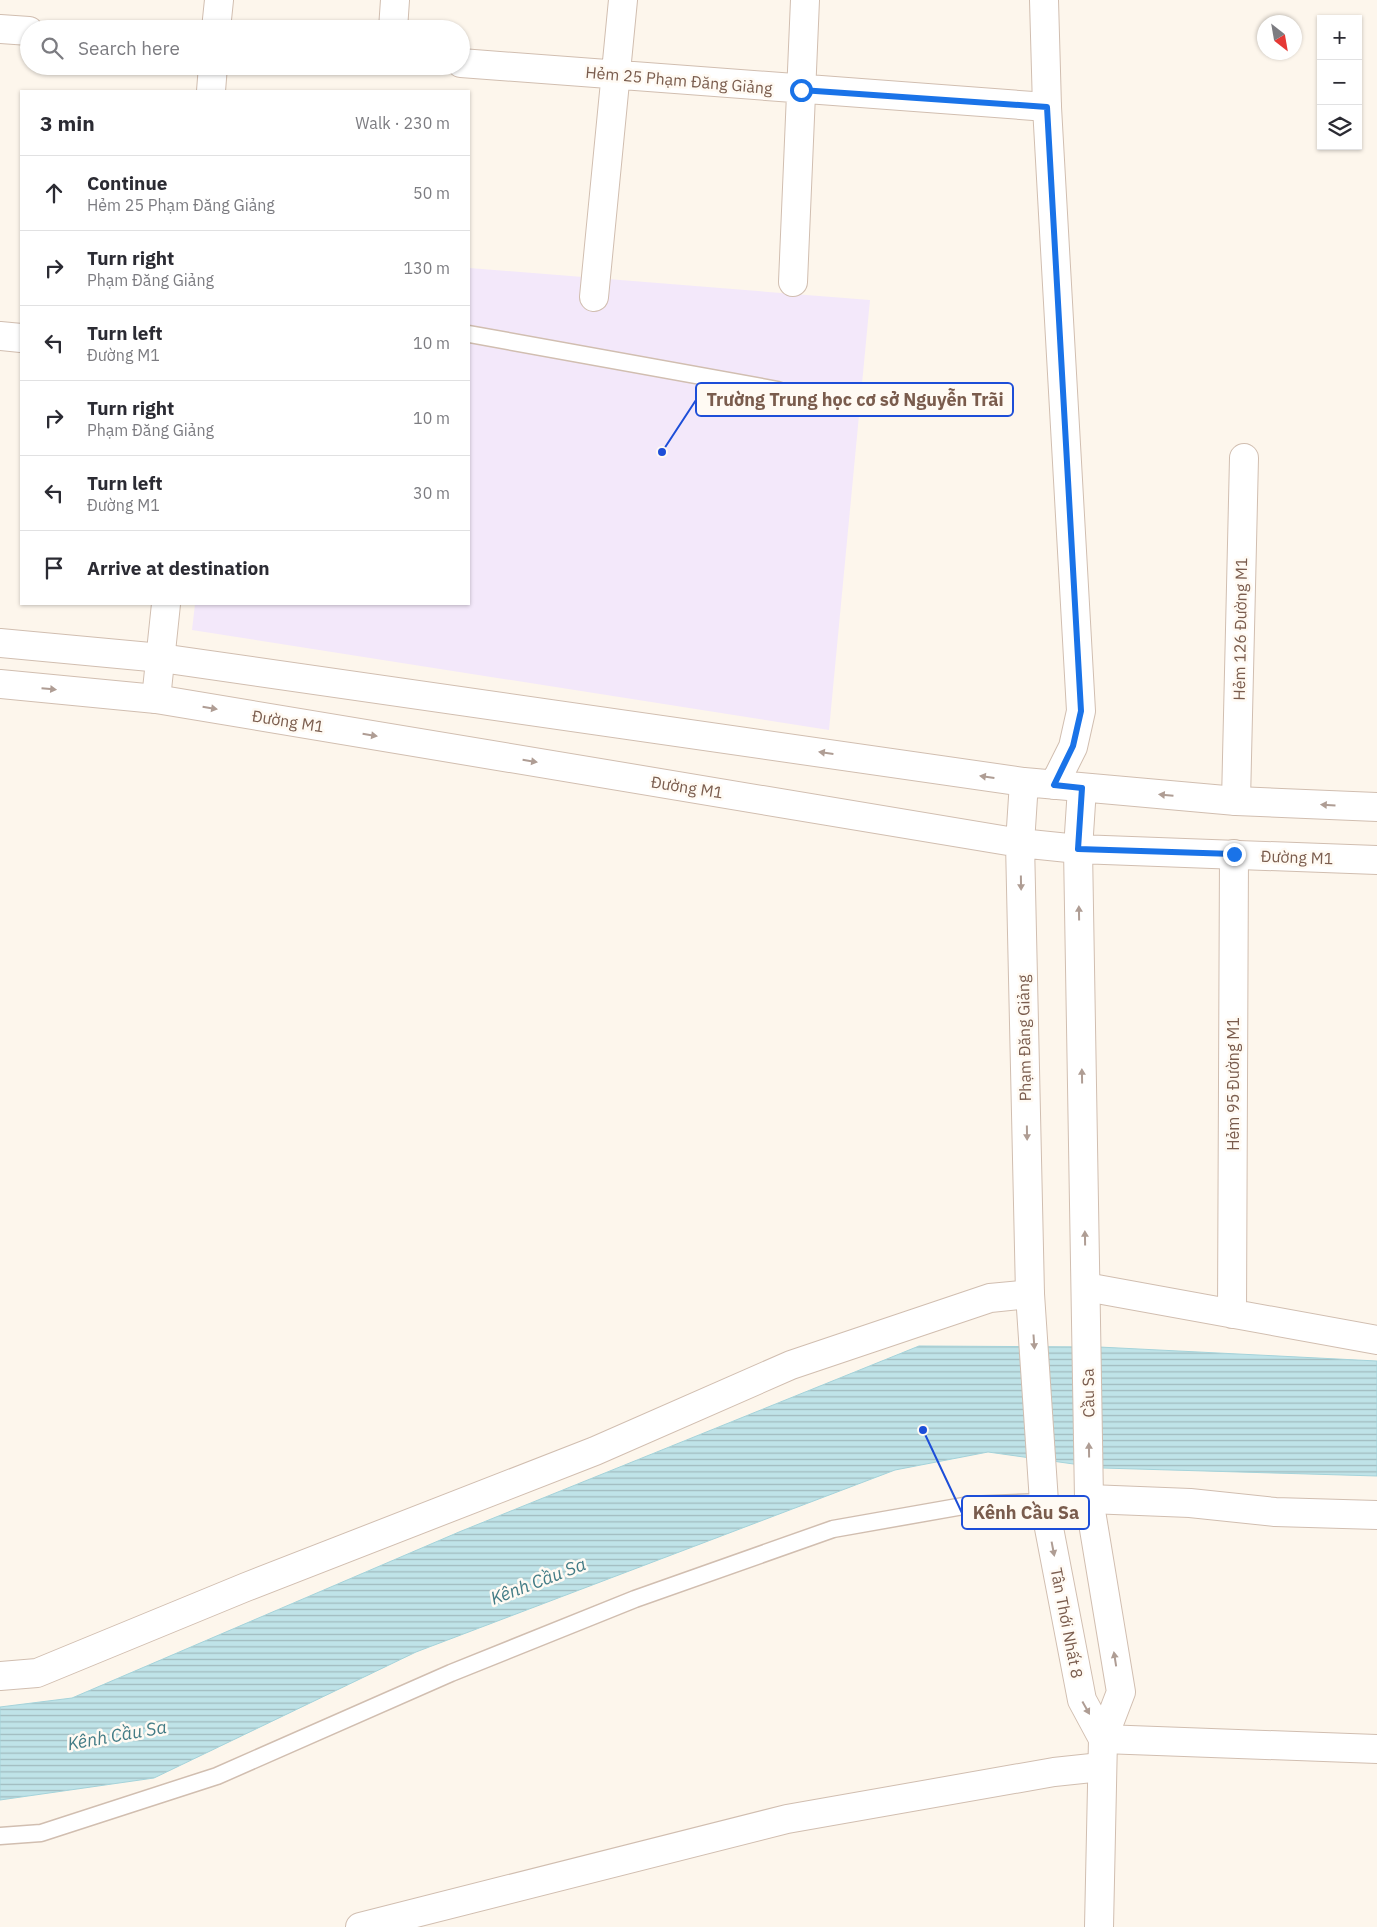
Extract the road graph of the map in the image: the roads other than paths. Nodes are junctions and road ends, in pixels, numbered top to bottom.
1 (219, 0) edge
2 (395, 0) edge
3 (623, 0) edge
4 (805, 0) edge
5 (1044, 0) edge
6 (217, 20) edge
7 (393, 20) edge
8 (0, 29) edge
9 (20, 30) edge
10 (470, 65) edge
11 (212, 75) edge
12 (617, 75) junction
13 (211, 90) edge
14 (801, 90) junction
15 (1047, 107) junction
16 (793, 282) dead end
17 (594, 297) dead end
18 (470, 334) edge
19 (0, 336) edge
20 (20, 338) edge
21 (778, 390) dead end
22 (1244, 458) dead end
23 (166, 605) edge
24 (0, 643) edge
25 (161, 658) junction
26 (0, 684) edge
27 (156, 699) junction
28 (1024, 782) junction
29 (1054, 785) junction
30 (1082, 788) junction
31 (1236, 801) junction
32 (1377, 807) edge
33 (1020, 843) junction
34 (1078, 849) junction
35 (1234, 854) junction
36 (1377, 860) edge
37 (1086, 1287) junction
38 (1030, 1294) junction
39 (1232, 1314) junction
40 (1377, 1340) edge
41 (1089, 1499) junction
42 (1044, 1502) junction
43 (1377, 1515) edge
44 (0, 1676) edge
45 (1103, 1739) junction
46 (1377, 1749) edge
47 (1101, 1767) junction
48 (0, 1836) edge
49 (360, 1927) edge
50 (1099, 1927) edge

1 - 6 street
2 - 7 street
3 - 12 street
4 - 14 street
5 - 15 street
8 - 9 street
10 - 12 street, Hẻm 25 Phạm Đăng Giảng
11 - 13 street
12 - 14 street, Hẻm 25 Phạm Đăng Giảng
12 - 17 street
14 - 15 street, Hẻm 25 Phạm Đăng Giảng
14 - 16 street
15 - 29 street
18 - 21 lane
19 - 20 street
22 - 31 street, Hẻm 126 Đường M1
23 - 25 street
24 - 25 street
25 - 27 street
28 -> 25 street
26 -> 27 street, Đường M1
27 -> 33 street, Đường M1
28 - 29 street
28 - 33 street, Phạm Đăng Giảng
29 - 30 street
31 -> 30 street
30 - 34 street
32 -> 31 street
33 - 34 street, Đường M1
33 -> 38 street, Phạm Đăng Giảng
34 - 35 street, Đường M1
37 -> 34 street
35 - 36 street, Đường M1
35 - 39 street, Hẻm 95 Đường M1
37 - 39 street
41 -> 37 street, Cầu Sa
38 -> 42 street
38 - 44 street
39 - 40 street
41 - 43 street
45 -> 41 street
42 -> 45 street, Tân Thới Nhất 8
42 - 48 lane
45 - 46 street
45 - 47 street
47 - 49 street
47 - 50 street

